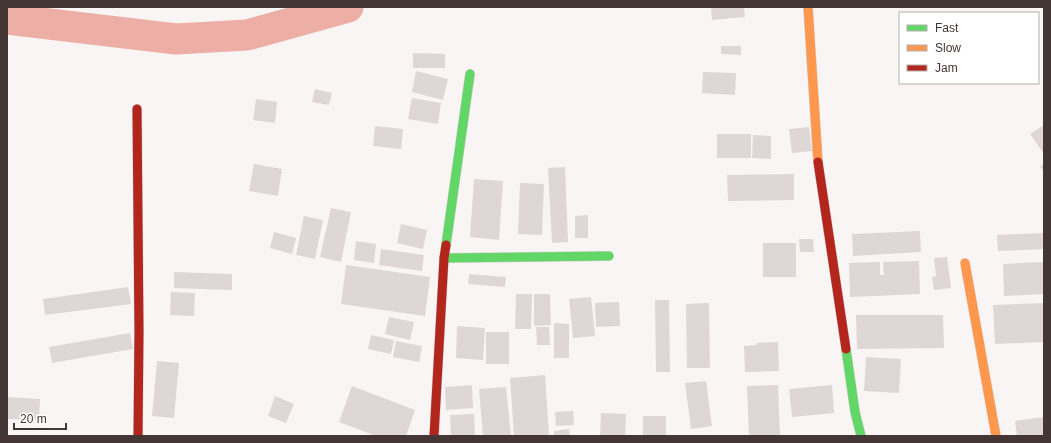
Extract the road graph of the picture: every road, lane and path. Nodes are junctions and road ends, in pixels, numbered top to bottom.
1 (808, 7) edge
2 (470, 74) dead end
3 (136, 109) dead end
4 (609, 256) dead end
5 (444, 258) junction
6 (965, 263) dead end
7 (138, 436) edge
8 (434, 436) edge
9 (860, 436) edge
10 (996, 436) edge

1 - 9 street
2 - 5 street
3 - 7 street
4 - 5 street
5 - 8 street
6 - 10 street

